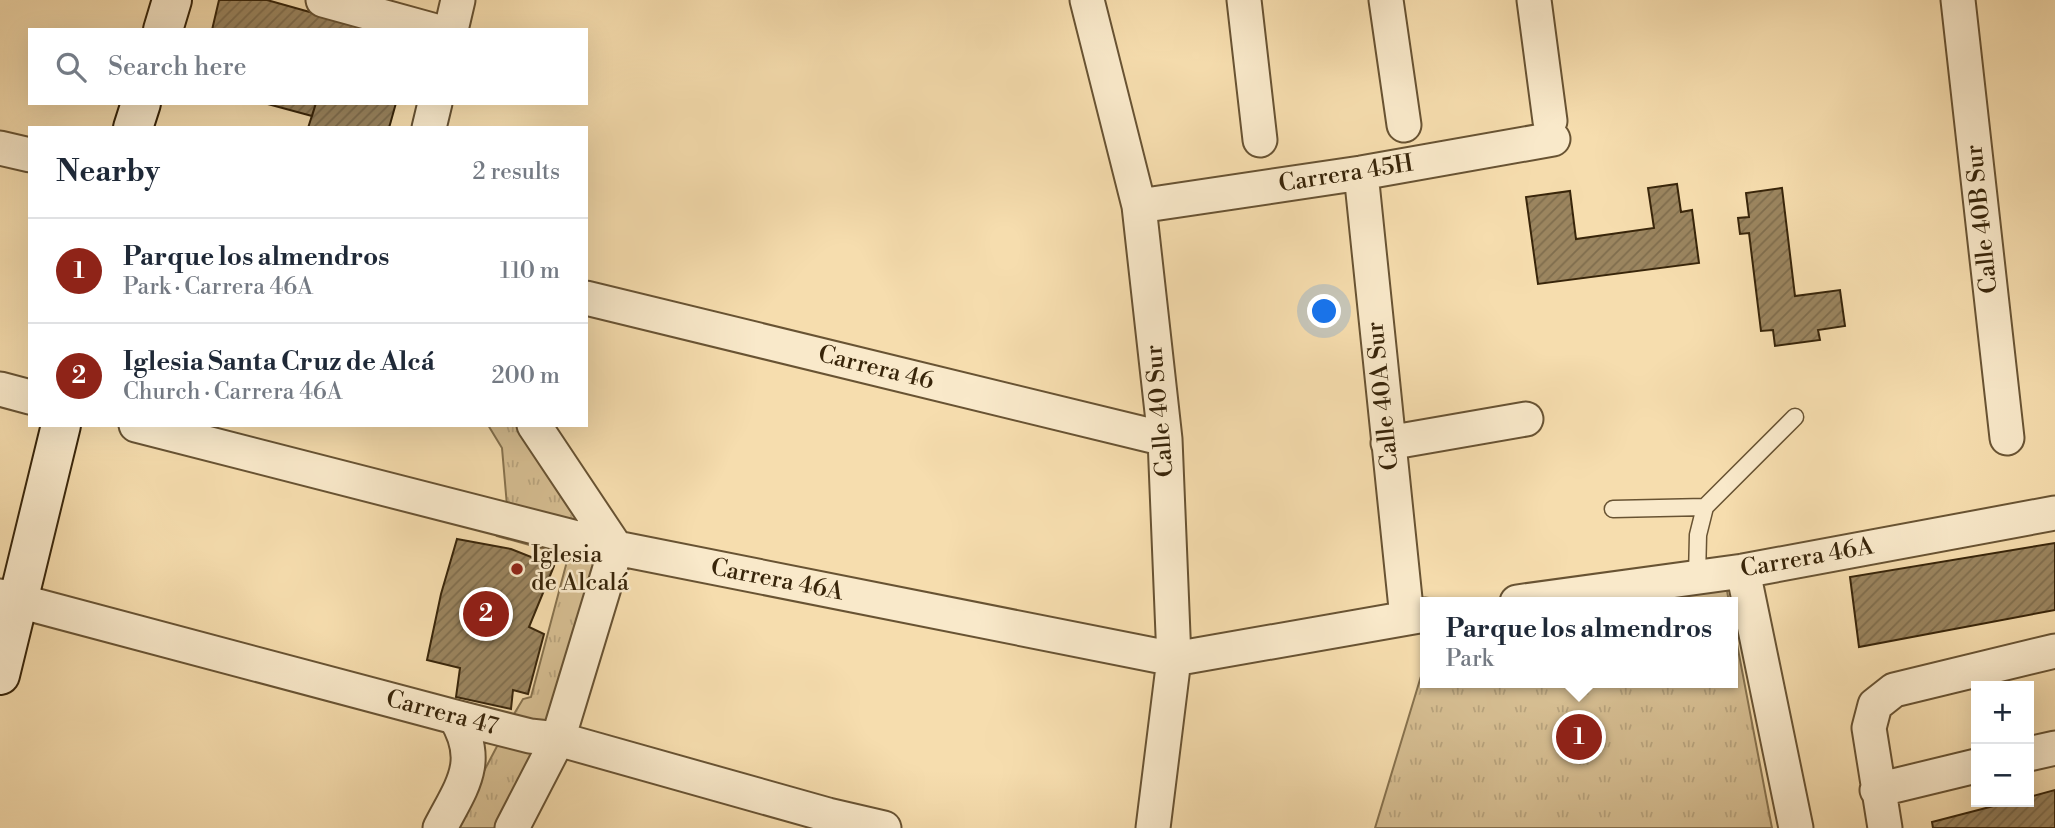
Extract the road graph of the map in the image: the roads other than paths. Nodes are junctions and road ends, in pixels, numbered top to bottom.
1 (172, 0) edge
2 (323, 0) edge
3 (458, 0) edge
4 (1087, 0) edge
5 (1244, 0) edge
6 (1386, 0) edge
7 (1534, 0) edge
8 (1958, 0) edge
9 (164, 28) edge
10 (425, 28) edge
11 (451, 28) edge
12 (140, 105) edge
13 (435, 105) edge
14 (1404, 125) dead end
15 (134, 126) edge
16 (429, 126) edge
17 (1260, 140) dead end
18 (0, 148) edge
19 (28, 155) edge
20 (1361, 173) junction
21 (1139, 206) junction
22 (588, 298) edge
23 (0, 389) edge
24 (28, 396) edge
25 (1795, 418) dead end
26 (1526, 419) dead end
27 (60, 427) edge
28 (144, 427) edge
29 (535, 427) edge
30 (2007, 438) dead end
31 (1166, 439) junction
32 (1388, 443) junction
33 (1705, 507) junction
34 (1613, 509) dead end
35 (2055, 513) edge
36 (616, 548) junction
37 (1743, 570) junction
38 (1697, 577) junction
39 (1553, 597) edge
40 (9, 598) edge
41 (1416, 616) edge
42 (2055, 652) edge
43 (1174, 659) junction
44 (0, 675) edge
45 (455, 717) junction
46 (558, 739) junction
47 (2055, 748) edge
48 (2034, 753) edge
49 (1971, 767) edge
50 (1877, 790) junction
51 (826, 822) edge
52 (440, 828) edge
53 (512, 828) edge
54 (884, 828) edge
55 (1153, 828) edge
56 (1796, 828) edge
57 (1885, 828) edge

1 - 9 street
2 - 10 street
3 - 11 street
4 - 21 street, Calle 40 Sur
5 - 17 street
6 - 14 street
7 - 20 street, Carrera 45H
8 - 30 street, Calle 40B Sur
12 - 15 street
13 - 16 street
18 - 19 street
20 - 21 street, Carrera 45H
20 - 32 street, Calle 40A Sur
21 - 31 street, Calle 40 Sur
22 - 31 street, Carrera 46
23 - 24 street
25 - 33 lane
26 - 32 street
27 - 40 street
28 - 36 street, Carrera 46A
29 - 36 street
31 - 43 street, Calle 40 Sur
32 - 41 street, Calle 40A Sur
33 - 34 lane
33 - 38 lane
35 - 37 street, Carrera 46A
36 - 43 street, Carrera 46A
36 - 46 street
37 - 38 street, Carrera 46A
37 - 56 street
38 - 39 street, Carrera 46A
40 - 44 street
40 - 45 street, Carrera 47
41 - 43 street, Carrera 46A
42 - 50 street
43 - 55 street, Calle 40 Sur
45 - 46 street, Carrera 47
45 - 52 street
46 - 51 street, Carrera 47
46 - 53 street
47 - 48 street
49 - 50 street
50 - 57 street
51 - 54 street, Carrera 47

